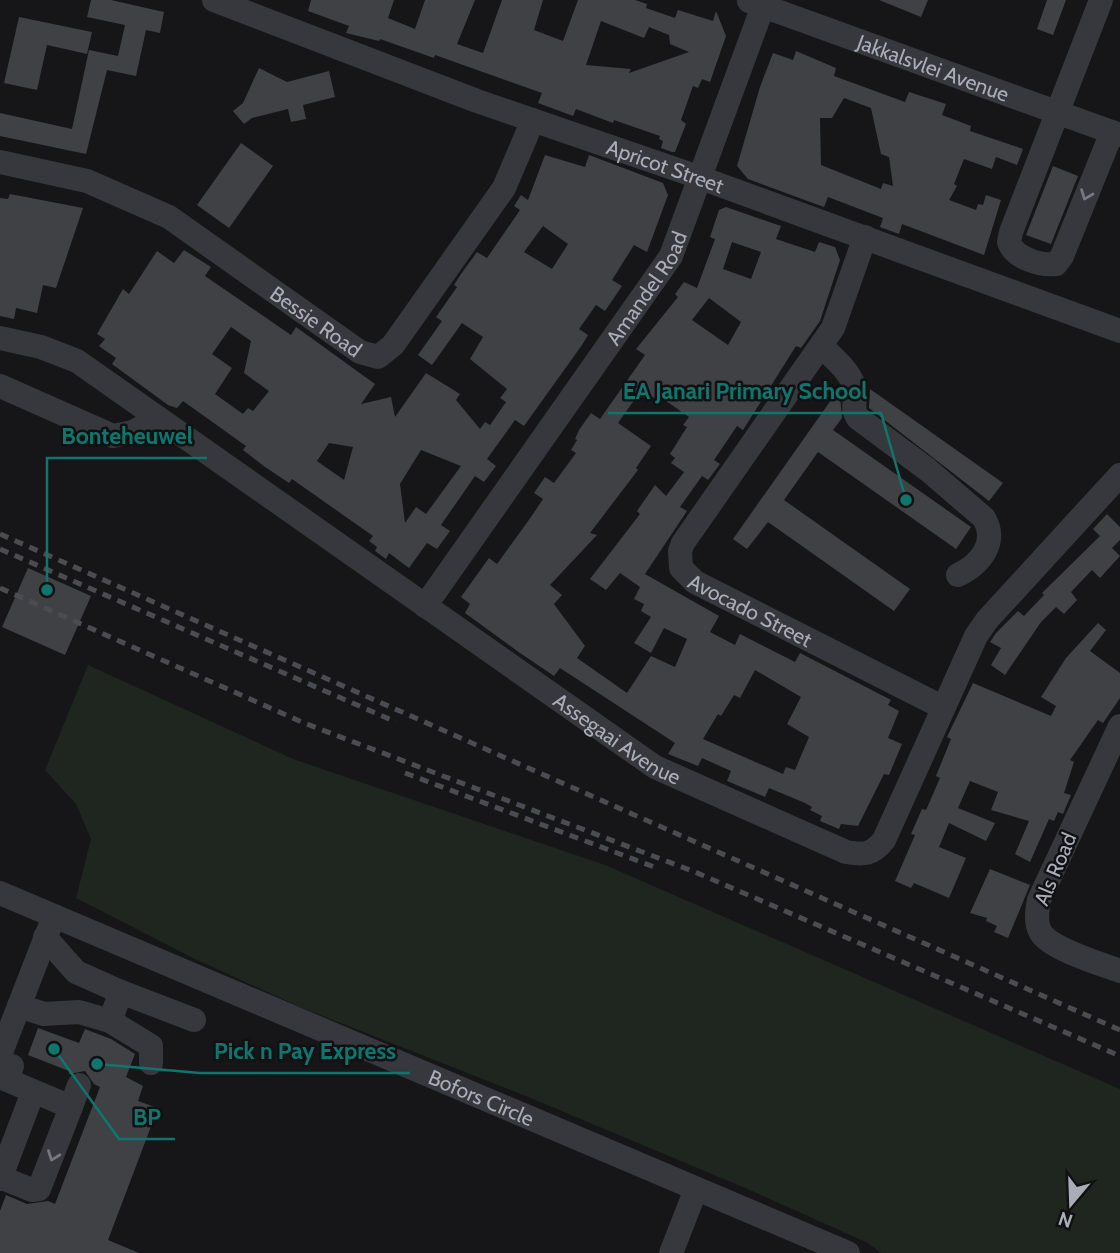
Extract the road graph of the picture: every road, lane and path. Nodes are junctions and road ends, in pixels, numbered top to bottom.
1 (214, 0) edge
2 (1101, 0) edge
3 (755, 3) edge
4 (1058, 113) junction
5 (533, 120) junction
6 (1116, 134) edge
7 (0, 162) edge
8 (700, 178) junction
9 (865, 237) junction
10 (1120, 331) edge
11 (0, 338) edge
12 (821, 347) junction
13 (0, 386) edge
14 (158, 419) junction
15 (1120, 475) edge
16 (958, 575) dead end
17 (425, 606) junction
18 (942, 708) junction
19 (1120, 726) edge
20 (0, 893) edge
21 (50, 927) junction
22 (1120, 971) edge
23 (121, 992) junction
24 (19, 1006) junction
25 (194, 1020) dead end
26 (110, 1021) junction
27 (151, 1063) dead end
28 (4, 1068) edge
29 (41, 1087) junction
30 (8, 1135) edge
31 (0, 1178) edge
32 (696, 1189) junction
33 (671, 1253) edge
34 (848, 1253) edge

1 - 5 street, Apricot Street
2 - 4 street
3 - 4 street, Jakkalsvlei Avenue
3 - 8 street, Amandel Road
4 - 6 street, Jakkalsvlei Avenue
6 -> 4 street
5 - 7 street, Bessie Road
5 - 8 street, Apricot Street
8 - 9 street, Apricot Street
8 - 17 street, Amandel Road
9 - 10 street, Apricot Street
9 - 12 street, Avocado Street
11 - 14 street, Assegaai Avenue
12 - 16 street
12 - 18 street, Avocado Street
13 - 14 street
14 - 17 street, Assegaai Avenue
15 - 18 street, Assegaai Avenue
17 - 18 street, Assegaai Avenue
19 - 22 street, Als Road
20 - 21 street, Bofors Circle
21 - 23 street
21 - 24 street
21 - 32 street, Bofors Circle
23 - 25 street
23 - 26 street
24 - 26 street
24 - 28 street
26 - 27 street
28 - 29 street
29 - 30 street
29 -> 31 street
30 - 31 street
32 - 33 street
32 - 34 street, Bofors Circle

